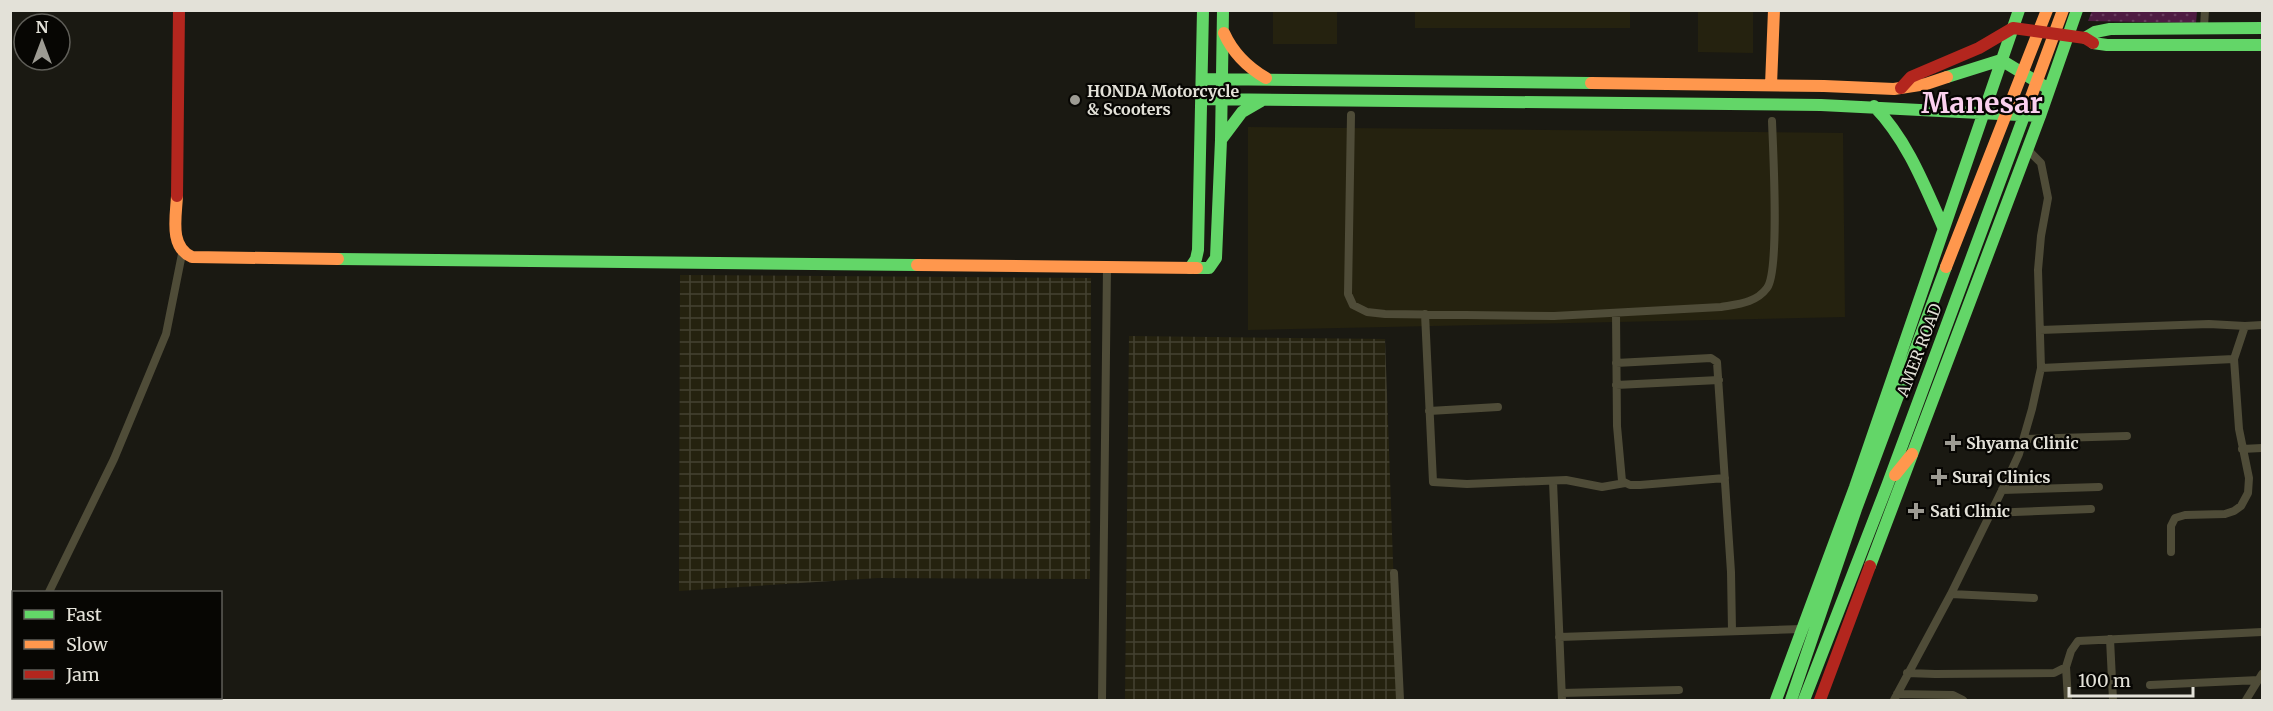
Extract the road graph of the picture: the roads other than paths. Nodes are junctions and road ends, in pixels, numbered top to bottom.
1 (180, 10) edge
2 (1203, 10) edge
3 (1222, 10) edge
4 (1774, 10) edge
5 (2019, 10) edge
6 (2047, 10) edge
7 (2063, 10) edge
8 (2077, 10) edge
9 (2205, 10) edge
10 (2204, 27) junction
11 (2013, 28) junction
12 (2262, 28) edge
13 (1222, 29) junction
14 (2067, 35) junction
15 (2085, 38) junction
16 (2262, 45) edge
17 (2001, 60) junction
18 (1222, 78) junction
19 (1202, 79) junction
20 (1269, 79) junction
21 (1344, 80) junction
22 (1771, 85) junction
23 (1901, 88) junction
24 (2049, 89) junction
25 (1202, 99) junction
26 (1221, 99) junction
27 (1265, 100) junction
28 (1345, 100) junction
29 (1874, 106) junction
30 (1982, 112) junction
31 (1351, 115) dead end
32 (2040, 116) junction
33 (1772, 121) dead end
34 (1221, 140) junction
35 (2027, 149) junction
36 (1943, 227) junction
37 (182, 254) junction
38 (1107, 267) junction
39 (1190, 268) junction
40 (1425, 314) junction
41 (1616, 314) junction
42 (2262, 325) edge
43 (2245, 326) junction
44 (2040, 330) junction
45 (2234, 359) junction
46 (1616, 363) junction
47 (2041, 368) junction
48 (1719, 380) junction
49 (1616, 385) junction
50 (1498, 407) dead end
51 (1429, 411) junction
52 (2127, 436) dead end
53 (2024, 439) junction
54 (2262, 448) edge
55 (2242, 449) junction
56 (1912, 454) junction
57 (1725, 478) junction
58 (1553, 481) junction
59 (1625, 483) junction
60 (1887, 486) junction
61 (1855, 487) junction
62 (2099, 487) dead end
63 (2002, 490) junction
64 (1856, 509) junction
65 (2091, 509) dead end
66 (1989, 513) junction
67 (2170, 552) dead end
68 (1394, 573) dead end
69 (49, 591) edge
70 (1951, 594) junction
71 (2034, 598) dead end
72 (1836, 617) junction
73 (1850, 621) junction
74 (1802, 629) junction
75 (1732, 631) junction
76 (2262, 632) edge
77 (1559, 637) junction
78 (2110, 639) junction
79 (2066, 667) junction
80 (1907, 673) junction
81 (2260, 680) edge
82 (2151, 686) dead end
83 (1679, 690) dead end
84 (1651, 696) edge
85 (1562, 697) edge
86 (1895, 697) edge
87 (1102, 700) edge
88 (1400, 700) edge
89 (1776, 700) edge
90 (1791, 700) edge
91 (1804, 700) edge
92 (1820, 700) edge
93 (1962, 700) edge
94 (2068, 700) edge
95 (2113, 700) edge
96 (2246, 700) edge

1 - 37 main road
2 - 19 main road
3 - 13 main road
4 - 22 main road
5 - 11 main road
6 - 64 main road, AMER ROAD
7 - 60 main road, AMER ROAD
8 - 14 main road
9 - 10 street
10 - 12 main road
10 - 15 main road
11 - 14 main road
11 - 17 main road
11 - 23 main road
13 - 18 main road
13 - 20 main road
14 - 15 main road
14 - 24 main road
15 - 16 main road
17 - 23 main road
17 - 24 main road
17 - 30 main road
18 - 19 main road
18 - 20 main road
18 - 26 main road
19 - 25 main road
20 - 21 main road
21 - 22 main road
21 - 28 main road
22 - 23 main road
24 - 32 main road
25 - 26 main road
25 - 39 main road
26 - 27 main road
26 - 34 main road
27 - 28 main road
27 - 34 main road
28 - 29 main road
29 - 30 main road
29 - 36 main road
30 - 32 main road
30 - 36 main road
31 - 40 street
32 - 35 main road
33 - 41 street
34 - 39 main road
35 - 44 street
35 - 56 main road
36 - 61 main road
37 - 38 main road
37 - 69 street
38 - 39 main road
38 - 87 street
40 - 41 street
40 - 51 street
41 - 46 street
42 - 43 street
43 - 44 street
43 - 45 street
44 - 47 street
45 - 47 street
45 - 55 street
46 - 48 street
46 - 49 street
47 - 53 street
48 - 49 street
48 - 57 street
49 - 59 street
50 - 51 street
51 - 58 street
52 - 53 street
53 - 63 street
54 - 55 street
55 - 67 street
56 - 60 main road
56 - 73 main road
57 - 59 street
57 - 75 street
58 - 59 street
58 - 77 street
60 - 72 main road, AMER ROAD
61 - 64 main road
61 - 74 main road
62 - 63 street
63 - 66 street
64 - 90 main road, AMER ROAD
65 - 66 street
66 - 70 street
68 - 88 street
70 - 71 street
70 - 80 street
72 - 73 main road
72 - 91 main road, AMER ROAD
73 - 92 main road
74 - 75 street
74 - 89 main road
75 - 77 street
76 - 78 street
77 - 85 street
78 - 79 street
78 - 95 street
79 - 80 street
79 - 94 street
80 - 86 street
81 - 82 street
81 - 96 street
83 - 84 street
84 - 85 street
86 - 93 street

